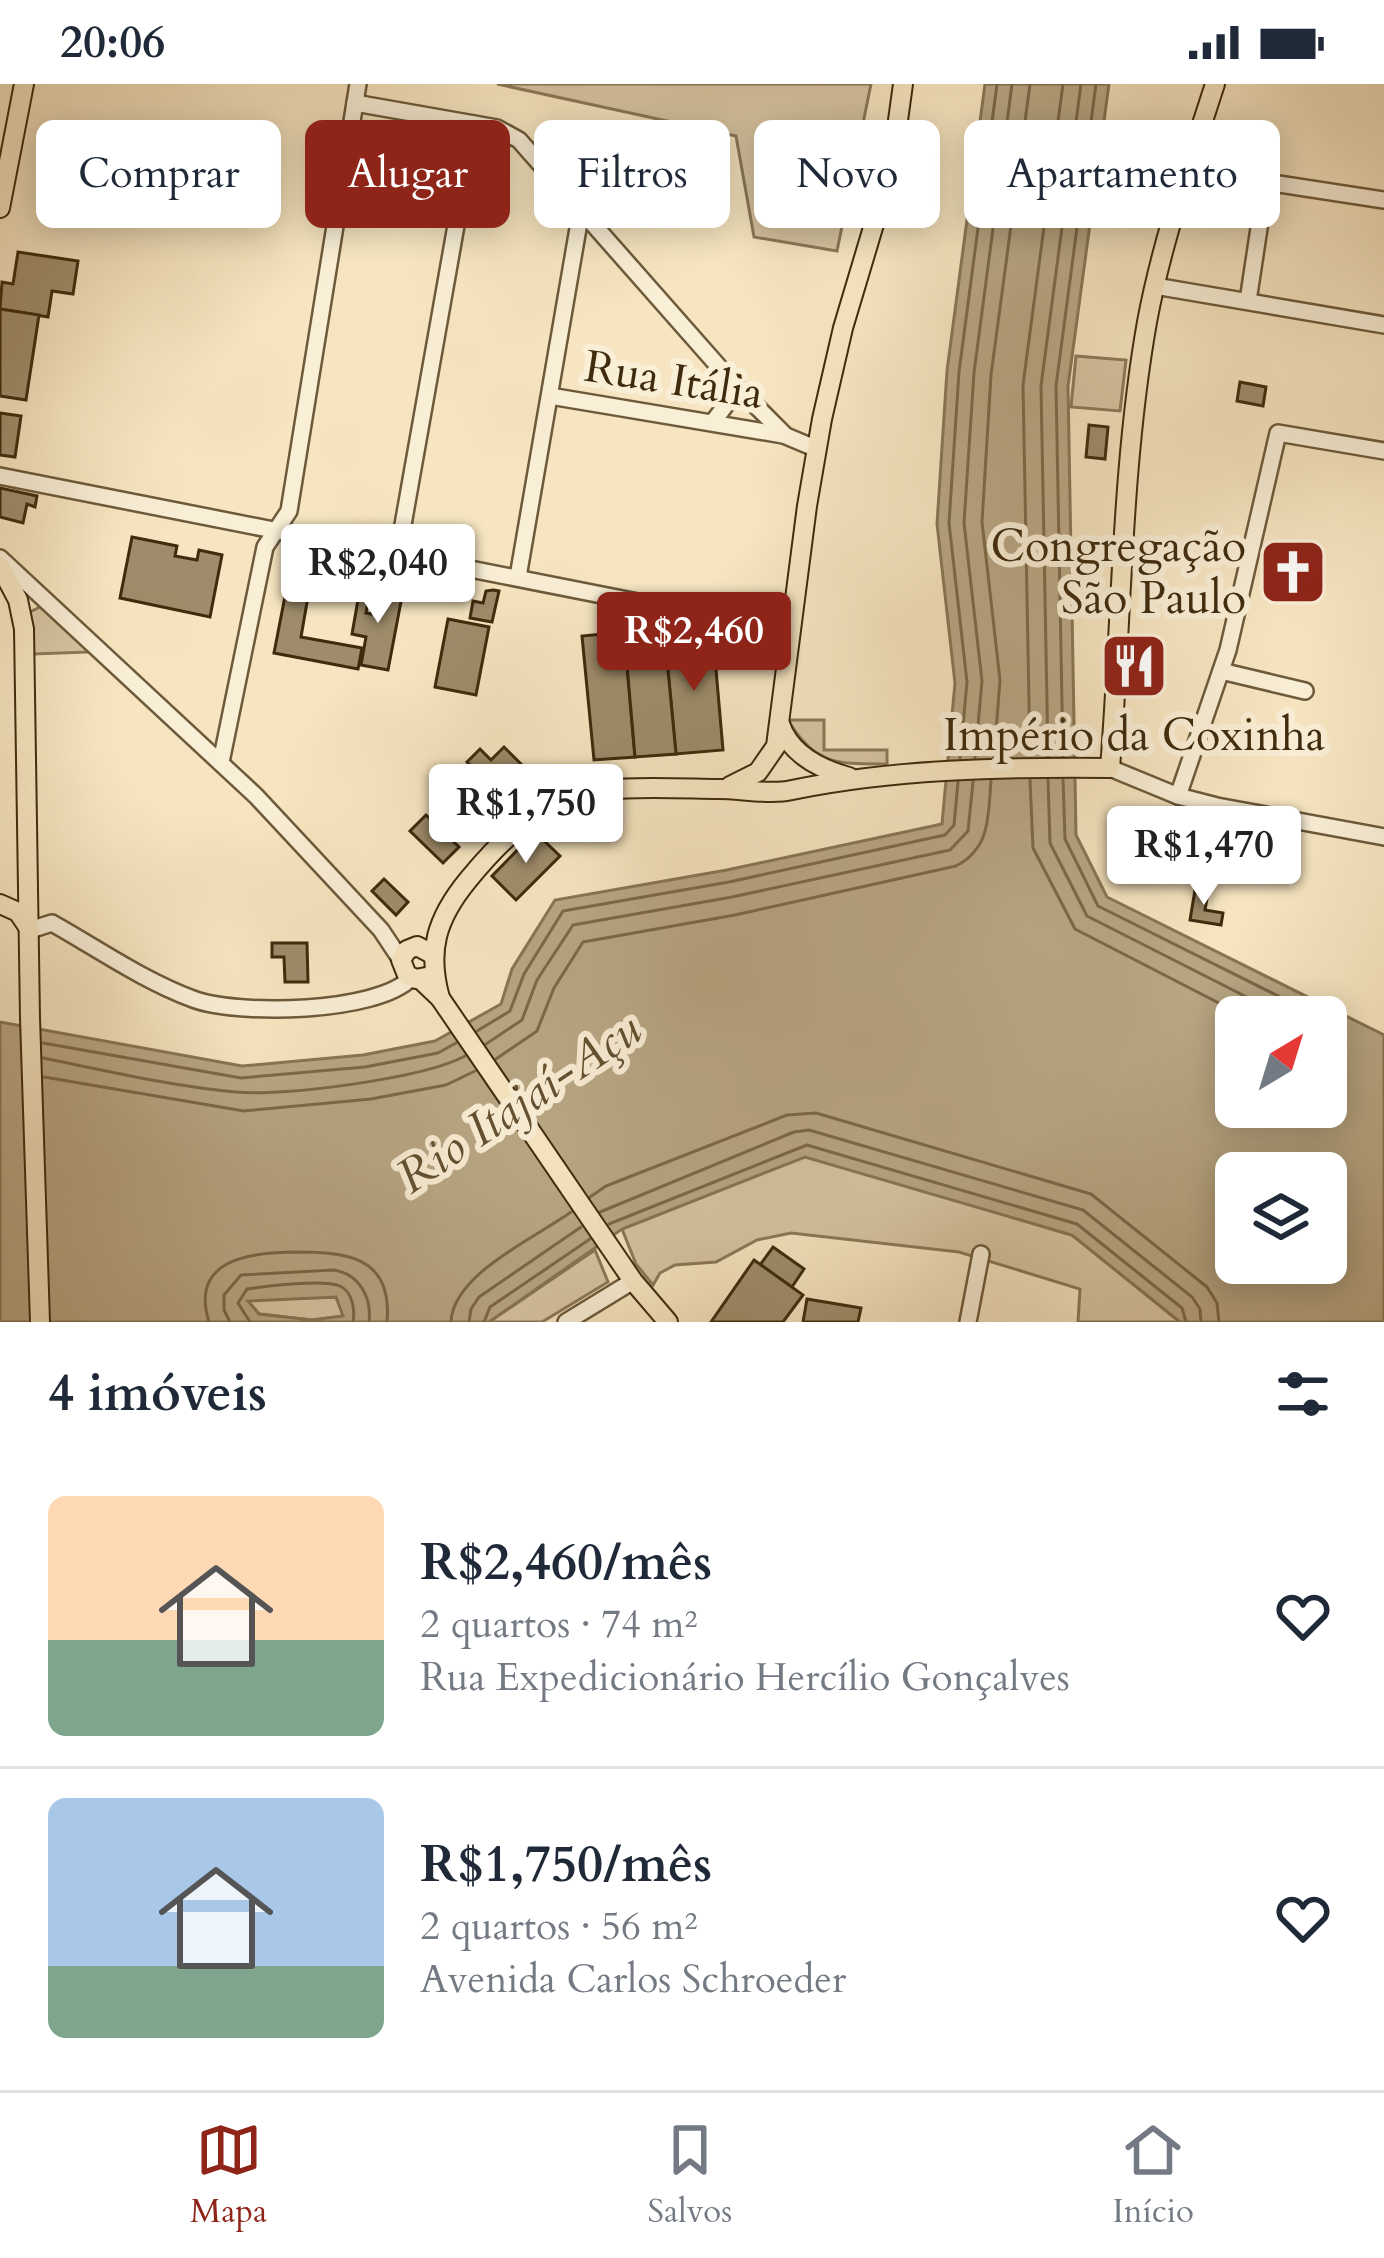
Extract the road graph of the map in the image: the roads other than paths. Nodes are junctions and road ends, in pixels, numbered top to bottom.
1 (24, 84) edge
2 (358, 84) edge
3 (903, 84) edge
4 (1215, 84) edge
5 (355, 103) junction
6 (451, 120) edge
7 (510, 135) edge
8 (534, 157) edge
9 (1, 196) edge
10 (1384, 200) edge
11 (456, 228) edge
12 (578, 228) edge
13 (596, 228) edge
14 (1156, 286) junction
15 (1248, 301) junction
16 (1384, 325) edge
17 (734, 384) junction
18 (550, 396) junction
19 (713, 422) junction
20 (786, 436) junction
21 (817, 449) junction
22 (1384, 451) edge
23 (0, 476) edge
24 (277, 528) junction
25 (398, 553) junction
26 (0, 562) edge
27 (518, 577) junction
28 (789, 632) junction
29 (1221, 671) junction
30 (1305, 692) dead end
31 (780, 724) junction
32 (802, 755) junction
33 (770, 759) junction
34 (221, 762) junction
35 (1109, 768) junction
36 (857, 778) junction
37 (792, 788) junction
38 (718, 789) junction
39 (1178, 796) junction
40 (1384, 837) edge
41 (29, 886) junction
42 (0, 904) edge
43 (30, 930) junction
44 (419, 962) junction
45 (981, 1254) dead end
46 (633, 1281) junction
47 (569, 1321) edge
48 (40, 1322) edge
49 (668, 1322) edge
50 (968, 1322) edge

1 - 9 main road
2 - 5 street
3 - 21 main road
4 - 14 main road
5 - 6 street
5 - 24 street
7 - 8 street
10 - 15 street
11 - 25 street
12 - 18 street
13 - 17 street
14 - 15 street
14 - 35 main road
15 - 16 street
17 - 19 street
17 - 20 street
18 - 19 street, Rua Itália
18 - 27 street
19 - 20 street, Rua Itália
20 - 21 street
21 - 28 main road
22 - 29 street
23 - 24 street
24 - 25 street
24 - 34 street
25 - 27 street
26 - 34 street
26 - 41 main road
27 - 28 street
28 - 31 main road
29 - 30 street
29 - 39 street
31 - 32 main road
31 - 33 main road
32 - 33 main road
32 - 36 main road
32 - 37 main road
33 - 37 main road
33 - 38 main road
34 - 44 street
35 - 36 main road
35 - 39 street
36 - 37 main road
37 - 38 main road
38 - 44 main road
39 - 40 street
41 - 42 main road
41 - 43 main road
42 - 43 main road
43 - 44 street
43 - 48 main road
44 - 46 main road
45 - 50 street
46 - 47 street
46 - 49 main road

